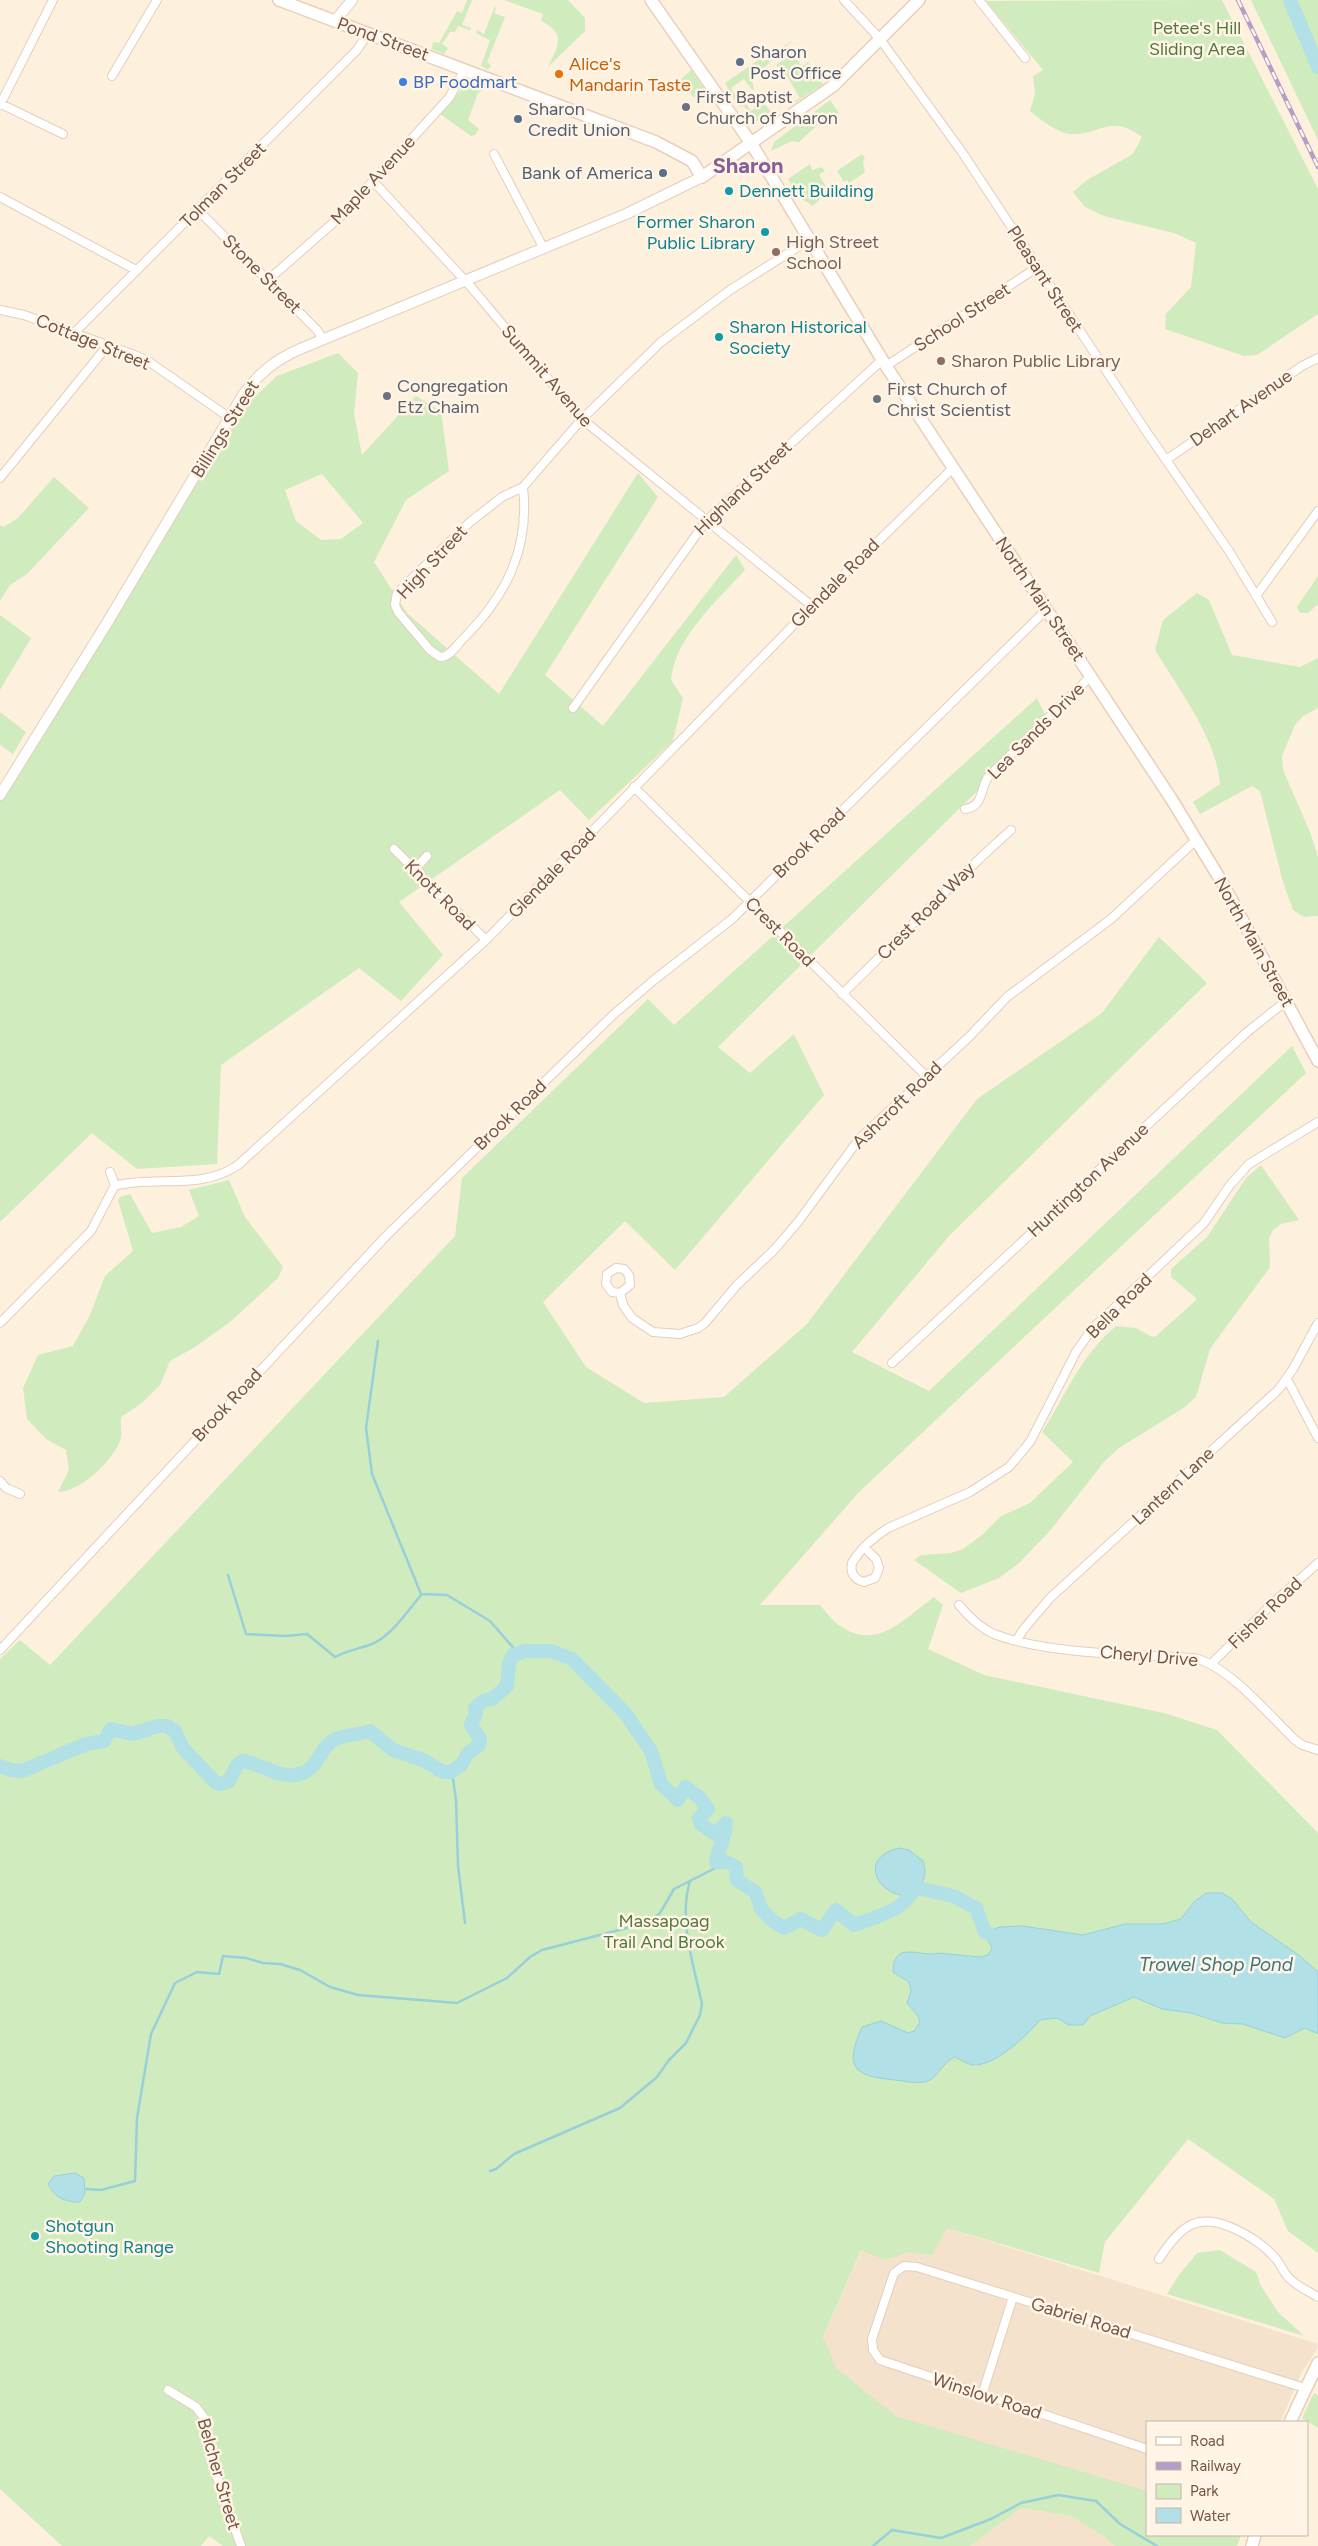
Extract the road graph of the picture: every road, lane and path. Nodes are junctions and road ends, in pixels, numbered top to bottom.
1 (53, 0) edge
2 (157, 0) edge
3 (279, 0) edge
4 (352, 0) edge
5 (650, 0) edge
6 (844, 0) edge
7 (920, 0) edge
8 (979, 0) edge
9 (335, 21) junction
10 (368, 33) junction
11 (880, 39) junction
12 (1025, 58) dead end
13 (465, 69) junction
14 (112, 76) dead end
15 (0, 105) edge
16 (62, 134) dead end
17 (752, 143) junction
18 (494, 154) dead end
19 (702, 177) junction
20 (373, 181) junction
21 (0, 198) edge
22 (198, 210) junction
23 (810, 240) junction
24 (544, 249) junction
25 (1038, 267) junction
26 (136, 270) junction
27 (268, 280) junction
28 (466, 281) junction
29 (0, 310) edge
30 (74, 333) junction
31 (323, 340) junction
32 (108, 345) junction
33 (1318, 358) edge
34 (884, 363) junction
35 (230, 418) junction
36 (582, 419) junction
37 (1166, 460) junction
38 (953, 468) junction
39 (0, 478) edge
40 (523, 487) junction
41 (1318, 511) edge
42 (706, 521) junction
43 (1256, 596) junction
44 (812, 606) junction
45 (1047, 609) junction
46 (1272, 622) dead end
47 (1092, 676) junction
48 (573, 708) dead end
49 (634, 787) junction
50 (0, 795) edge
51 (965, 809) dead end
52 (1011, 830) dead end
53 (1196, 840) junction
54 (394, 849) dead end
55 (427, 856) dead end
56 (414, 869) junction
57 (749, 902) junction
58 (486, 940) junction
59 (842, 994) junction
60 (1286, 1001) junction
61 (1318, 1061) edge
62 (926, 1076) junction
63 (1318, 1122) edge
64 (110, 1172) dead end
65 (115, 1185) junction
66 (620, 1293) dead end
67 (0, 1323) edge
68 (1318, 1323) edge
69 (892, 1363) dead end
70 (1287, 1380) junction
71 (1318, 1438) edge
72 (0, 1482) edge
73 (20, 1494) dead end
74 (864, 1548) junction
75 (1318, 1563) edge
76 (959, 1605) dead end
77 (1016, 1640) junction
78 (0, 1650) edge
79 (1212, 1663) junction
80 (1318, 1753) edge
81 (1159, 2258) dead end
82 (1012, 2297) junction
83 (1318, 2297) edge
84 (882, 2308) joint
85 (1318, 2363) edge
86 (1305, 2388) junction
87 (168, 2390) dead end
88 (982, 2395) junction
89 (1290, 2421) edge
90 (1146, 2449) edge
91 (241, 2546) edge

1 - 15 street
2 - 14 street
3 - 9 main road, Pond Street
4 - 9 street
5 - 17 main road, North Main Street
6 - 11 street, Pleasant Street
7 - 11 main road
8 - 12 street
9 - 10 main road, Pond Street
10 - 13 main road, Pond Street
10 - 22 street, Tolman Street
11 - 17 main road
11 - 25 street, Pleasant Street
13 - 19 main road, Pond Street
13 - 20 street, Maple Avenue
15 - 16 street
17 - 19 main road
17 - 23 main road, North Main Street
18 - 24 street
19 - 24 street, Billings Street
20 - 27 street, Maple Avenue
20 - 28 street, Summit Avenue
21 - 26 street
22 - 26 street, Tolman Street
22 - 27 street, Stone Street
23 - 34 main road, North Main Street
23 - 36 street, High Street
24 - 28 street, Billings Street
25 - 34 street, School Street
25 - 37 street, Pleasant Street
26 - 30 street, Tolman Street
27 - 31 street, Stone Street
28 - 31 street, Billings Street
28 - 36 street, Summit Avenue
29 - 30 street, Cottage Street
30 - 32 street, Cottage Street
31 - 35 street, Billings Street
32 - 35 street, Cottage Street
32 - 39 street
33 - 37 street, Dehart Avenue
34 - 38 main road, North Main Street
34 - 42 street, Highland Street
35 - 50 street, Billings Street
36 - 40 street, High Street
36 - 42 street, Summit Avenue
37 - 43 street, Pleasant Street
38 - 44 street, Glendale Road
38 - 45 main road, North Main Street
40 - 40 street, High Street
41 - 43 street
42 - 44 street, Summit Avenue
42 - 48 street, Highland Street
43 - 46 street, Pleasant Street
44 - 49 street, Glendale Road
45 - 47 main road, North Main Street
45 - 57 street, Brook Road
47 - 51 street, Lea Sands Drive
47 - 53 main road, North Main Street
49 - 57 street, Crest Road
49 - 58 street, Glendale Road
52 - 59 street, Crest Road Way
53 - 60 main road, North Main Street
53 - 62 street, Ashcroft Road
54 - 56 street, Knott Road
55 - 56 street
56 - 58 street, Knott Road
57 - 59 street, Crest Road
57 - 78 street, Brook Road
58 - 65 street, Glendale Road
59 - 62 street, Crest Road
60 - 61 main road, North Main Street
60 - 69 street, Huntington Avenue
62 - 66 street, Ashcroft Road
63 - 74 street, Bella Road
64 - 65 street
65 - 67 street
68 - 70 street, Lantern Lane
70 - 71 street
70 - 77 street, Lantern Lane
72 - 73 street
74 - 74 street, Bella Road
75 - 79 street, Fisher Road
76 - 77 street, Cheryl Drive
77 - 79 street, Cheryl Drive
79 - 80 street, Cheryl Drive
81 - 83 street
82 - 84 street, Gabriel Road
82 - 86 street, Gabriel Road
82 - 88 street
84 - 88 street, Winslow Road
85 - 86 main road
86 - 89 main road
87 - 91 street, Belcher Street
88 - 90 street, Winslow Road

